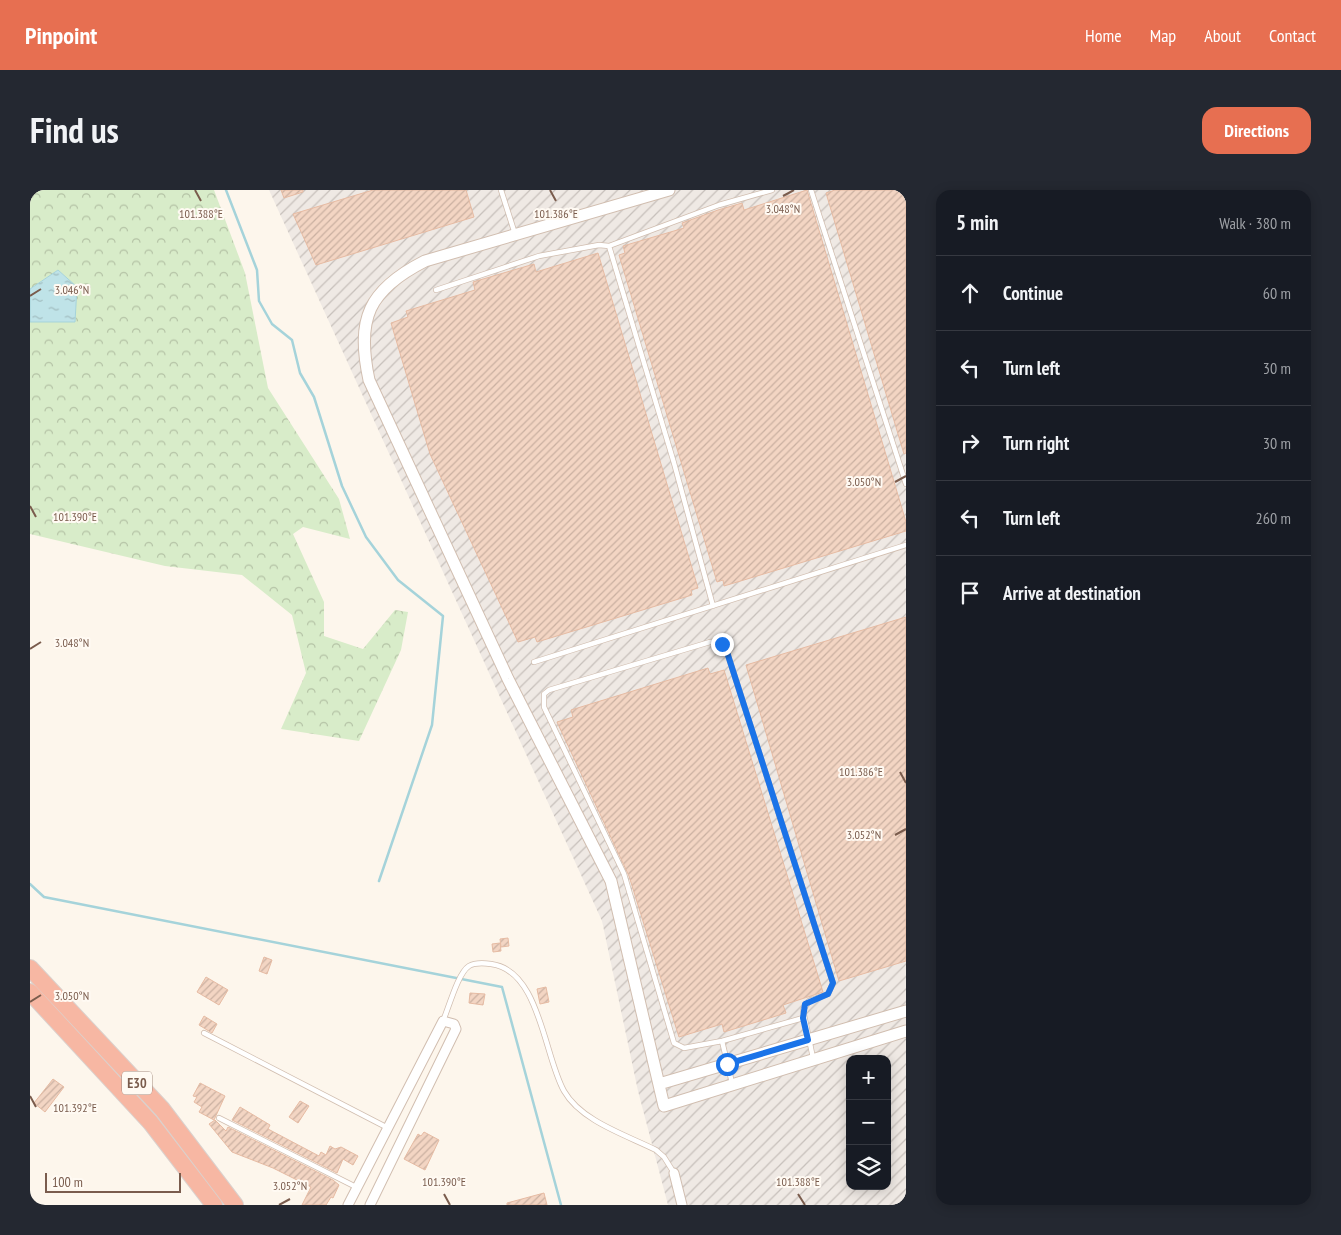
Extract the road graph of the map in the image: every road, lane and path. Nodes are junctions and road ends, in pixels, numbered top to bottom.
1 (501, 190) edge
2 (669, 190) edge
3 (772, 190) edge
4 (811, 190) edge
5 (516, 236) junction
6 (609, 246) junction
7 (436, 290) dead end
8 (906, 484) edge
9 (906, 545) edge
10 (713, 606) junction
11 (534, 662) dead end
12 (30, 968) edge
13 (30, 992) edge
14 (906, 1010) edge
15 (803, 1018) junction
16 (443, 1021) junction
17 (906, 1031) edge
18 (204, 1033) dead end
19 (808, 1040) junction
20 (722, 1041) junction
21 (814, 1060) junction
22 (727, 1064) junction
23 (659, 1084) junction
24 (732, 1084) junction
25 (219, 1118) dead end
26 (386, 1127) junction
27 (674, 1173) joint
28 (356, 1187) junction
29 (214, 1205) edge
30 (235, 1205) edge
31 (348, 1205) edge
32 (370, 1205) edge
33 (682, 1205) edge

1 - 5 lane
2 - 5 street
3 - 6 lane
4 - 8 lane
5 - 23 street
6 - 7 lane
6 - 10 lane
9 - 10 lane
10 - 11 lane
12 - 30 highway, E30
13 - 29 highway, E30
14 - 19 street
15 - 19 lane
15 - 20 lane
15 - 20 lane
16 - 26 street
16 - 27 lane
16 - 32 street
17 - 21 street
18 - 26 lane
19 - 21 lane
19 - 22 street
20 - 22 lane
21 - 24 street
22 - 23 street
22 - 24 lane
23 - 24 street
25 - 28 lane
26 - 28 street
27 - 33 street
28 - 31 street

